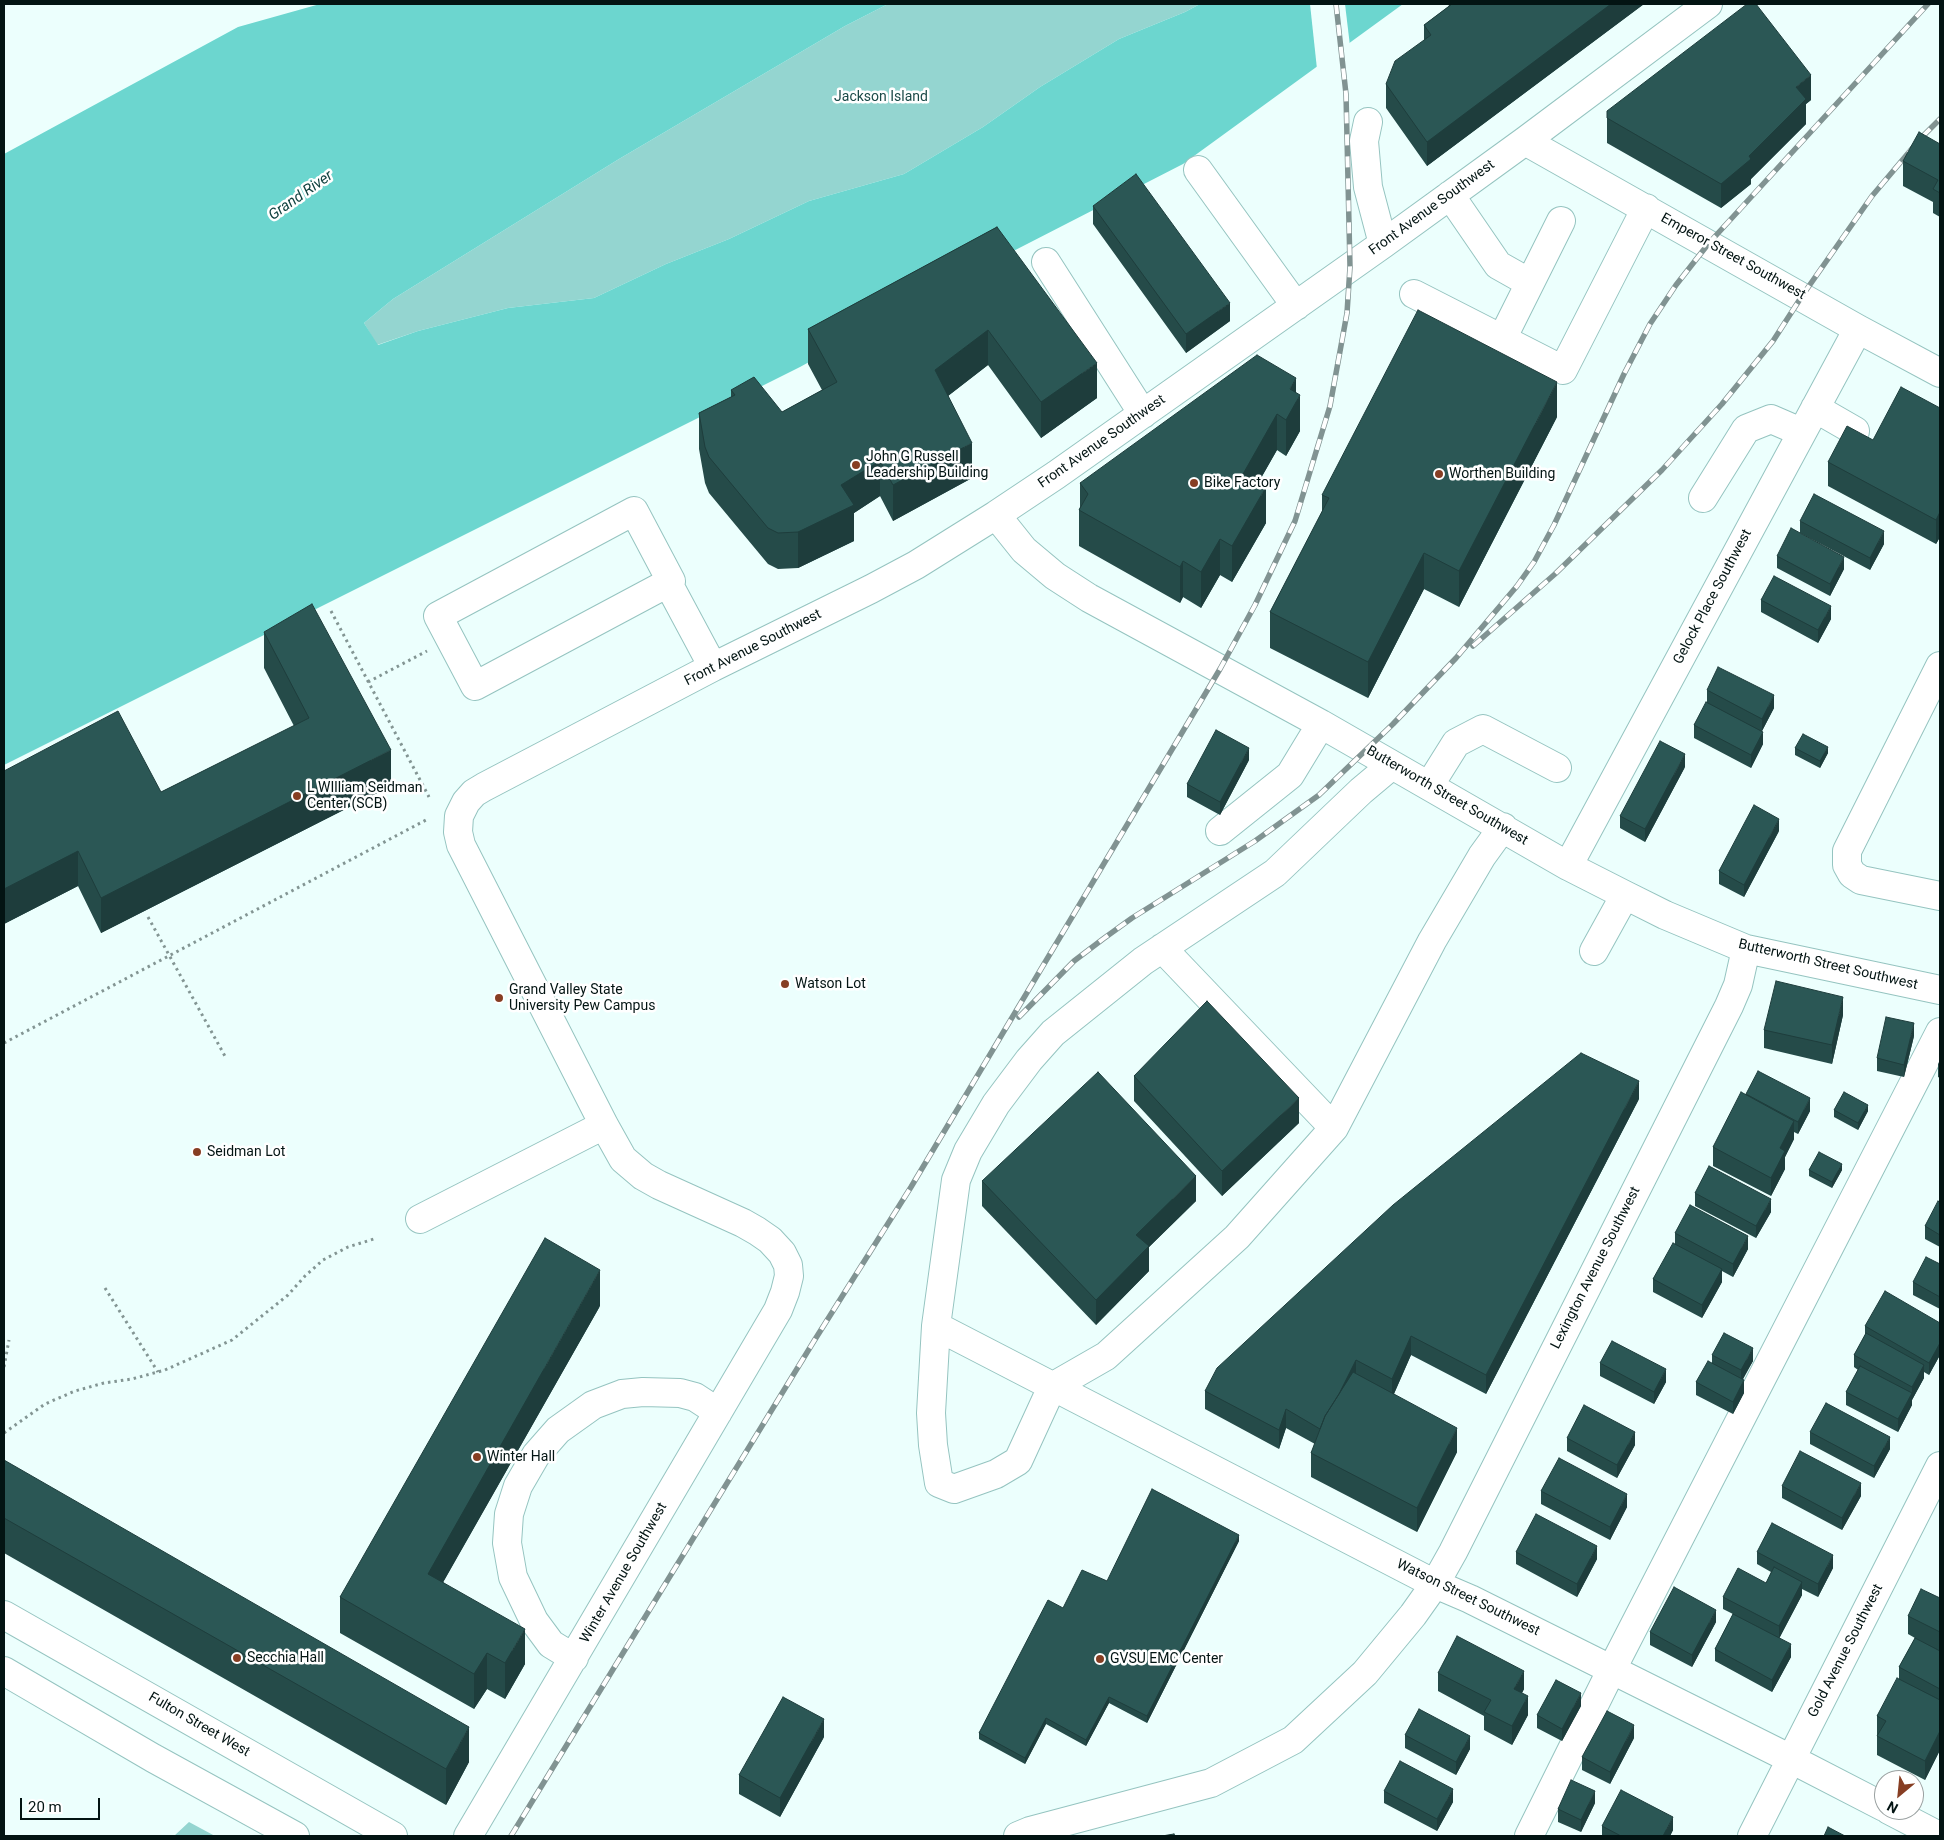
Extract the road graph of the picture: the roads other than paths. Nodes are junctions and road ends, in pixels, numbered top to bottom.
1 (1708, 4) edge
2 (1368, 122) dead end
3 (1525, 141) junction
4 (1198, 170) dead end
5 (1450, 195) junction
6 (1646, 208) junction
7 (1561, 220) dead end
8 (1383, 244) junction
9 (1046, 262) dead end
10 (1530, 283) junction
11 (1414, 294) dead end
12 (1296, 306) junction
13 (1858, 329) junction
14 (1502, 339) junction
15 (1940, 373) edge
16 (1815, 408) junction
17 (1143, 414) junction
18 (1856, 431) edge
19 (1801, 432) junction
20 (1703, 498) dead end
21 (996, 515) junction
22 (668, 583) junction
23 (713, 666) junction
24 (1940, 666) edge
25 (1321, 724) junction
26 (1392, 764) junction
27 (1557, 768) dead end
28 (1429, 786) junction
29 (1503, 827) junction
30 (1220, 831) dead end
31 (1568, 866) junction
32 (1626, 896) junction
33 (1940, 896) edge
34 (1162, 948) junction
35 (1746, 949) junction
36 (1594, 951) dead end
37 (1940, 990) edge
38 (1940, 1032) edge
39 (604, 1125) junction
40 (1334, 1128) junction
41 (420, 1220) dead end
42 (936, 1326) junction
43 (1052, 1388) junction
44 (718, 1412) junction
45 (1940, 1466) edge
46 (1435, 1584) junction
47 (4, 1615) edge
48 (574, 1658) junction
49 (1612, 1670) junction
50 (4, 1671) edge
51 (1791, 1759) junction
52 (1874, 1802) edge
53 (1908, 1820) edge
54 (295, 1836) edge
55 (393, 1836) edge
56 (468, 1836) edge
57 (1018, 1836) edge
58 (1528, 1836) edge
59 (1752, 1836) edge
60 (1939, 1836) edge

1 - 3 street, Front Avenue Southwest
2 - 8 street
3 - 5 street, Front Avenue Southwest
3 - 6 street, Emperor Street Southwest
4 - 12 street
5 - 8 street, Front Avenue Southwest
5 - 10 street
6 - 13 street, Emperor Street Southwest
6 - 14 street
7 - 10 street
8 - 12 street, Front Avenue Southwest
9 - 17 street
10 - 14 street
11 - 14 street
12 - 17 street, Front Avenue Southwest
13 - 15 street, Emperor Street Southwest
13 - 16 street, Gelock Place Southwest
16 - 18 street
16 - 19 street, Gelock Place Southwest
17 - 21 street, Front Avenue Southwest
19 - 20 street
19 - 31 street, Gelock Place Southwest
21 - 23 street, Front Avenue Southwest
21 - 25 street, Butterworth Street Southwest
22 - 22 street
22 - 23 street
23 - 39 street, Front Avenue Southwest
24 - 33 street
25 - 26 street, Butterworth Street Southwest
25 - 30 street
26 - 28 street, Butterworth Street Southwest
26 - 34 street
27 - 28 street
28 - 29 street, Butterworth Street Southwest
29 - 31 street, Butterworth Street Southwest
29 - 40 street
31 - 32 street, Butterworth Street Southwest
32 - 35 street, Butterworth Street Southwest
32 - 36 street
34 - 40 street
34 - 42 street
35 - 37 street, Butterworth Street Southwest
35 - 46 street, Lexington Avenue Southwest
38 - 49 street
39 - 41 street
39 - 44 street, Winter Avenue Southwest
40 - 43 street
42 - 43 street, Watson Street Southwest
42 - 43 street
43 - 46 street, Watson Street Southwest
44 - 48 street, Winter Avenue Southwest
44 - 48 street
45 - 51 street, Gold Avenue Southwest
46 - 49 street, Watson Street Southwest
46 - 57 street, Lexington Avenue Southwest
47 - 55 street, Fulton Street West
48 - 56 street, Winter Avenue Southwest
49 - 51 street, Watson Street Southwest
49 - 58 street
50 - 54 street
51 - 52 street, Watson Street Southwest
51 - 59 street, Gold Avenue Southwest
53 - 60 street

